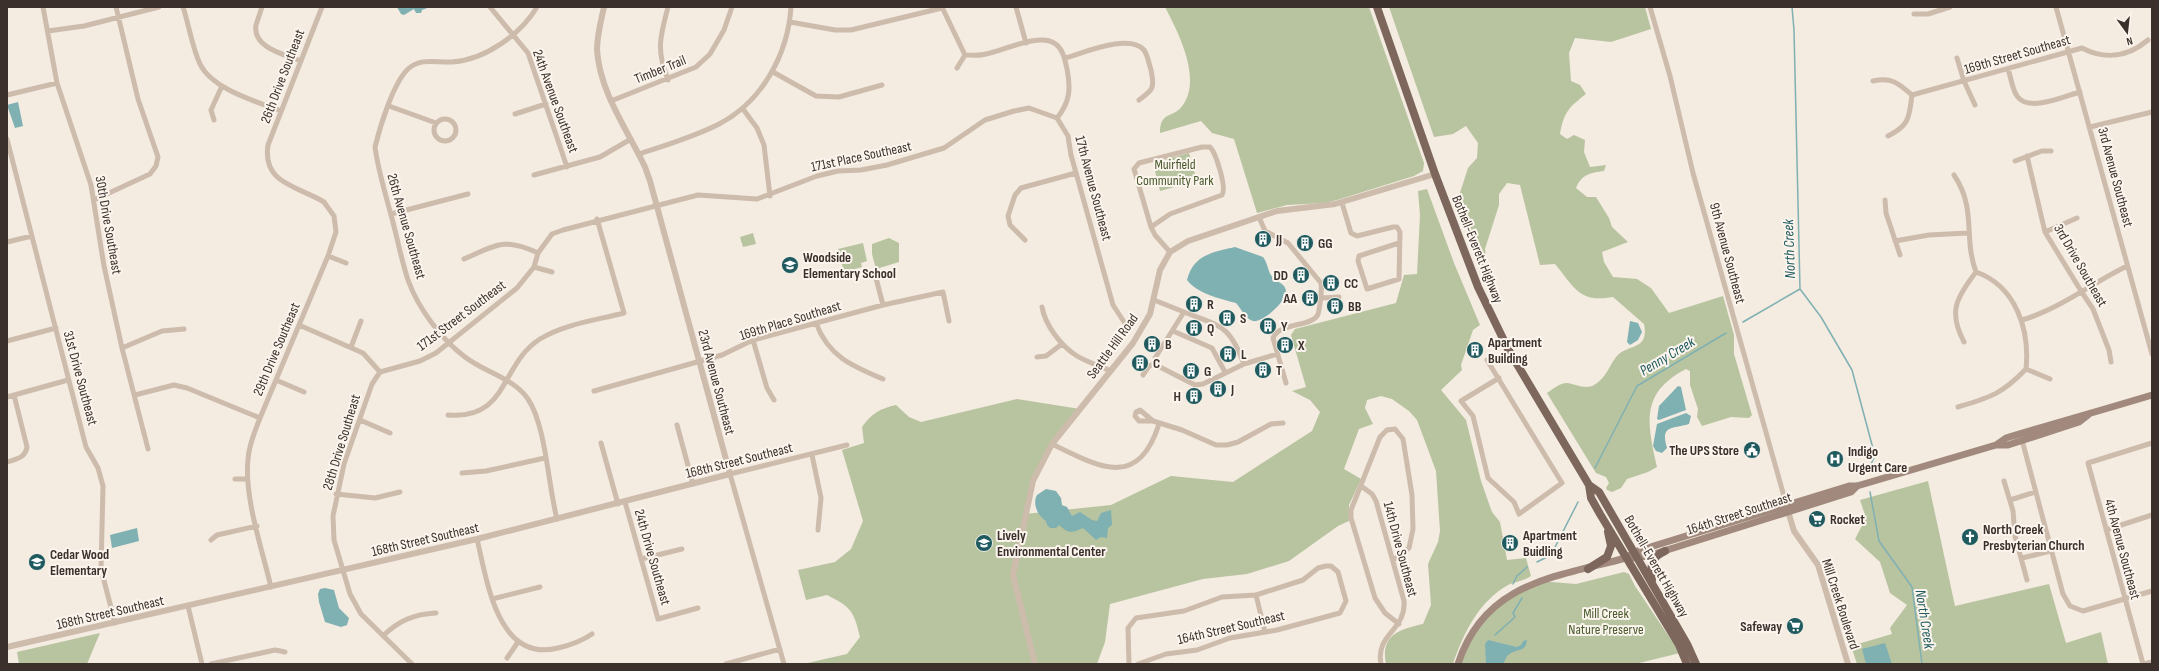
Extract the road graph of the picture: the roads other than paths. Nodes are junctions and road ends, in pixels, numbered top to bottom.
1 (43, 7) edge
2 (116, 7) edge
3 (159, 7) edge
4 (183, 7) edge
5 (262, 7) edge
6 (322, 7) edge
7 (490, 7) edge
8 (537, 7) edge
9 (604, 7) edge
10 (668, 7) edge
11 (732, 7) edge
12 (791, 7) edge
13 (1016, 7) edge
14 (1377, 7) edge
15 (1650, 7) edge
16 (1950, 7) edge
17 (2056, 7) edge
18 (942, 8) edge
19 (1914, 14) dead end
20 (119, 17) junction
21 (790, 22) junction
22 (48, 31) junction
23 (513, 34) junction
24 (2148, 40) dead end
25 (1026, 42) junction
26 (2068, 51) junction
27 (965, 55) junction
28 (1065, 58) junction
29 (1957, 58) dead end
30 (301, 61) junction
31 (957, 68) dead end
32 (2008, 69) junction
33 (773, 72) junction
34 (668, 80) junction
35 (1873, 81) dead end
36 (1964, 81) junction
37 (57, 83) junction
38 (882, 85) dead end
39 (222, 86) junction
40 (2080, 92) junction
41 (7, 95) edge
42 (1912, 95) junction
43 (1139, 100) dead end
44 (611, 101) junction
45 (546, 104) junction
46 (1975, 105) dead end
47 (389, 106) junction
48 (743, 109) junction
49 (281, 112) junction
50 (2152, 112) edge
51 (515, 114) dead end
52 (1058, 118) junction
53 (214, 120) dead end
54 (436, 123) junction
55 (2090, 127) junction
56 (1888, 136) dead end
57 (7, 139) edge
58 (631, 139) junction
59 (2052, 151) dead end
60 (266, 154) joint
61 (639, 154) junction
62 (2027, 156) junction
63 (2014, 161) dead end
64 (567, 167) junction
65 (1076, 173) junction
66 (1435, 174) junction
67 (534, 175) dead end
68 (1954, 175) dead end
69 (468, 194) dead end
70 (770, 196) junction
71 (94, 200) junction
72 (1885, 200) dead end
73 (1342, 203) junction
74 (656, 205) junction
75 (391, 214) junction
76 (1259, 217) junction
77 (2077, 218) dead end
78 (597, 219) junction
79 (1151, 227) junction
80 (2045, 232) junction
81 (1968, 233) junction
82 (32, 236) junction
83 (1025, 240) dead end
84 (1895, 241) junction
85 (7, 242) edge
86 (1399, 244) junction
87 (1170, 252) junction
88 (538, 253) junction
89 (1900, 255) dead end
90 (328, 256) junction
91 (464, 259) dead end
92 (346, 262) dead end
93 (2127, 266) junction
94 (534, 267) junction
95 (552, 272) dead end
96 (1976, 272) junction
97 (876, 278) dead end
98 (2080, 291) junction
99 (1340, 297) dead end
100 (1321, 298) junction
101 (1154, 300) junction
102 (883, 305) junction
103 (1042, 307) dead end
104 (1184, 312) junction
105 (2022, 320) junction
106 (361, 321) dead end
107 (949, 321) dead end
108 (816, 323) junction
109 (299, 325) junction
110 (1126, 325) dead end
111 (56, 328) junction
112 (184, 329) dead end
113 (1172, 331) junction
114 (7, 340) edge
115 (753, 340) junction
116 (450, 342) junction
117 (1964, 342) dead end
118 (1062, 344) junction
119 (351, 347) junction
120 (122, 348) junction
121 (1277, 354) junction
122 (2152, 354) edge
123 (1037, 357) dead end
124 (1487, 360) dead end
125 (699, 361) junction
126 (2111, 362) dead end
127 (1156, 363) junction
128 (1244, 364) junction
129 (2026, 369) junction
130 (1111, 371) junction
131 (380, 372) junction
132 (1225, 372) junction
133 (1144, 375) dead end
134 (1499, 378) junction
135 (883, 379) dead end
136 (68, 380) junction
137 (276, 380) junction
138 (2050, 380) dead end
139 (506, 381) junction
140 (1286, 383) dead end
141 (594, 391) dead end
142 (304, 392) dead end
143 (2152, 394) edge
144 (14, 395) junction
145 (135, 395) junction
146 (7, 397) edge
147 (774, 400) dead end
148 (1958, 407) dead end
149 (448, 415) dead end
150 (2088, 415) junction
151 (260, 418) junction
152 (360, 420) junction
153 (1153, 422) dead end
154 (1283, 423) dead end
155 (1159, 424) junction
156 (677, 425) dead end
157 (390, 432) dead end
158 (2022, 440) junction
159 (601, 443) dead end
160 (2152, 443) edge
161 (1052, 444) junction
162 (847, 445) dead end
163 (1996, 445) junction
164 (148, 449) dead end
165 (812, 454) junction
166 (545, 458) junction
167 (7, 462) edge
168 (462, 473) dead end
169 (730, 474) junction
170 (235, 479) dead end
171 (246, 479) junction
172 (2004, 481) dead end
173 (693, 484) junction
174 (1589, 485) junction
175 (1361, 486) junction
176 (400, 492) dead end
177 (2036, 492) junction
178 (336, 494) junction
179 (2010, 500) junction
180 (625, 502) junction
181 (618, 504) junction
182 (1787, 508) junction
183 (2152, 515) edge
184 (557, 519) junction
185 (1606, 523) junction
186 (257, 526) junction
187 (818, 530) dead end
188 (2106, 530) junction
189 (477, 539) junction
190 (211, 540) dead end
191 (682, 549) dead end
192 (2051, 550) junction
193 (1665, 551) junction
194 (1636, 555) junction
195 (1626, 558) junction
196 (2022, 558) junction
197 (641, 559) junction
198 (1393, 560) junction
199 (1588, 568) junction
200 (342, 571) junction
201 (2027, 580) dead end
202 (1653, 585) junction
203 (540, 586) dead end
204 (271, 587) junction
205 (2152, 591) edge
206 (1256, 595) junction
207 (492, 599) junction
208 (2124, 600) junction
209 (188, 606) junction
210 (698, 608) dead end
211 (436, 613) dead end
212 (115, 623) junction
213 (1399, 624) junction
214 (1265, 632) junction
215 (592, 634) dead end
216 (383, 636) junction
217 (518, 642) junction
218 (7, 647) edge
219 (780, 649) junction
220 (285, 652) dead end
221 (507, 658) dead end
222 (2152, 662) edge
223 (202, 664) edge
224 (211, 664) edge
225 (412, 664) edge
226 (726, 664) edge
227 (784, 664) edge
228 (1035, 664) edge
229 (1129, 664) edge
230 (1138, 664) edge
231 (1381, 664) edge
232 (1458, 664) edge
233 (1688, 664) edge
234 (1696, 664) edge
235 (1848, 664) edge
236 (2143, 664) edge

1 - 22 street, 30th Drive Southeast
2 - 20 street
3 - 20 street
4 - 39 street
5 - 30 street
6 - 30 street, 26th Drive Southeast
7 - 23 street, 24th Avenue Southeast
8 - 23 street
9 - 44 street, 23rd Avenue Southeast
10 - 34 street
11 - 34 street, Timber Trail
12 - 21 street
13 - 25 street
14 - 66 main road, Bothell-Everett Highway
15 - 182 street, 9th Avenue Southeast
16 - 19 street
17 - 26 street, 3rd Avenue Southeast
18 - 21 street
18 - 27 street
20 - 22 street
20 - 71 street
21 - 33 street
22 - 37 street, 30th Drive Southeast
23 - 45 street, 24th Avenue Southeast
23 - 47 street, 26th Avenue Southeast
24 - 26 street, 169th Street Southeast
25 - 27 street
25 - 28 street
26 - 32 street, 169th Street Southeast
26 - 40 street, 3rd Avenue Southeast
27 - 31 street
28 - 43 street
28 - 52 street
29 - 36 street
30 - 49 street, 26th Drive Southeast
32 - 36 street, 169th Street Southeast
32 - 40 street
33 - 38 street
33 - 48 street
34 - 44 street, Timber Trail
35 - 42 street
36 - 42 street, 169th Street Southeast
36 - 46 street
37 - 41 street
37 - 71 street, 30th Drive Southeast
39 - 49 street
39 - 53 street
40 - 55 street, 3rd Avenue Southeast
42 - 56 street
44 - 58 street, 23rd Avenue Southeast
45 - 51 street
45 - 64 street, 24th Avenue Southeast
47 - 54 street
47 - 75 street, 26th Avenue Southeast
48 - 61 street
48 - 70 street
49 - 60 street, 26th Drive Southeast
50 - 55 street
52 - 65 street, 17th Avenue Southeast
52 - 70 street, 171st Place Southeast
54 - 54 street
55 - 93 street, 3rd Avenue Southeast
57 - 82 street, 31st Drive Southeast
58 - 61 street, 23rd Avenue Southeast
58 - 64 street
59 - 62 street
60 - 90 street, 29th Drive Southeast
61 - 74 street, 23rd Avenue Southeast
62 - 63 street
62 - 80 street, 3rd Drive Southeast
64 - 67 street
65 - 83 street
65 - 110 street, 17th Avenue Southeast
66 - 73 street, Seattle Hill Road
66 - 174 main road, Bothell-Everett Highway
68 - 81 street
69 - 75 street
70 - 74 street, 171st Place Southeast
71 - 120 street, 30th Drive Southeast
72 - 84 street
73 - 76 street, Seattle Hill Road
73 - 86 street
74 - 78 street, 171st Place Southeast
74 - 125 street, 23rd Avenue Southeast
75 - 116 street, 26th Avenue Southeast
76 - 87 street, Seattle Hill Road
76 - 100 street
77 - 80 street
78 - 88 street, 171st Place Southeast
78 - 139 street
79 - 79 street
79 - 87 street
80 - 98 street, 3rd Drive Southeast
81 - 84 street
81 - 96 street
82 - 85 street
82 - 111 street, 31st Drive Southeast
84 - 89 street
86 - 86 street
87 - 101 street, Seattle Hill Road
88 - 91 street
88 - 94 street, 171st Street Southeast
90 - 92 street
90 - 109 street, 29th Drive Southeast
93 - 98 street
93 - 122 street, 3rd Avenue Southeast
94 - 95 street
94 - 116 street, 171st Street Southeast
96 - 105 street
96 - 117 street
97 - 102 street
98 - 105 street
98 - 126 street, 3rd Drive Southeast
99 - 100 street
100 - 121 street
101 - 104 street
101 - 130 street, Seattle Hill Road
102 - 107 street, 169th Place Southeast
102 - 108 street, 169th Place Southeast
103 - 118 street
104 - 113 street
104 - 128 street
105 - 129 street
106 - 119 street
108 - 115 street, 169th Place Southeast
108 - 135 street
109 - 119 street
109 - 137 street, 29th Drive Southeast
111 - 114 street
111 - 136 street, 31st Drive Southeast
112 - 120 street
113 - 127 street
113 - 132 street
115 - 125 street, 169th Place Southeast
115 - 147 street
116 - 131 street, 171st Street Southeast
116 - 139 street, 26th Avenue Southeast
118 - 123 street
118 - 130 street
119 - 131 street
120 - 145 street, 30th Drive Southeast
121 - 128 street
121 - 140 street
124 - 134 street
125 - 141 street, 169th Place Southeast
125 - 169 street, 23rd Avenue Southeast
127 - 132 street
127 - 133 street
128 - 132 street
129 - 138 street
129 - 148 street
130 - 161 street, Seattle Hill Road
131 - 152 street, 28th Drive Southeast
134 - 134 street
136 - 144 street
136 - 212 street, 31st Drive Southeast
137 - 142 street
137 - 151 street, 29th Drive Southeast
139 - 149 street
139 - 166 street, 26th Avenue Southeast
143 - 150 main road, 164th Street Southeast
144 - 146 street
144 - 167 street
145 - 151 street
145 - 164 street, 30th Drive Southeast
150 - 158 main road, 164th Street Southeast
150 - 163 main road, 164th Street Southeast
151 - 171 street, 29th Drive Southeast
152 - 157 street
152 - 178 street, 28th Drive Southeast
153 - 155 street
154 - 155 street
155 - 161 street
156 - 173 street
158 - 163 main road, 164th Street Southeast
158 - 177 street
159 - 181 street
160 - 188 street, 4th Avenue Southeast
161 - 228 street, Seattle Hill Road
162 - 165 street, 168th Street Southeast
163 - 182 main road, 164th Street Southeast
165 - 169 street, 168th Street Southeast
165 - 187 street
166 - 168 street
166 - 184 street, 26th Avenue Southeast
169 - 173 street, 168th Street Southeast
169 - 219 street, 23rd Avenue Southeast
170 - 171 street
171 - 186 street, 29th Drive Southeast
172 - 179 street
173 - 180 street, 168th Street Southeast
174 - 185 main road, Bothell-Everett Highway
174 - 194 main road, Bothell-Everett Highway
175 - 198 street, 14th Drive Southeast
175 - 198 street
175 - 213 street
176 - 178 street
177 - 179 street
177 - 192 street
178 - 200 street, 28th Drive Southeast
179 - 196 street
180 - 181 street, 168th Street Southeast
180 - 197 street, 24th Drive Southeast
181 - 184 street, 168th Street Southeast
182 - 193 main road, 164th Street Southeast
182 - 194 main road, 164th Street Southeast
182 - 235 street, Mill Creek Boulevard
183 - 188 street
184 - 189 street, 168th Street Southeast
185 - 195 main road, Bothell-Everett Highway
185 - 199 main road
186 - 190 street
186 - 204 street, 29th Drive Southeast
188 - 208 street, 4th Avenue Southeast
189 - 200 street, 168th Street Southeast
189 - 207 street
191 - 197 street
192 - 196 street
192 - 208 street
193 - 194 main road, 164th Street Southeast
193 - 202 main road
194 - 195 main road
194 - 202 main road, Bothell-Everett Highway
195 - 199 main road
195 - 233 main road, Bothell-Everett Highway
196 - 201 street
197 - 210 street, 24th Drive Southeast
198 - 213 street, 14th Drive Southeast
199 - 232 main road
200 - 204 street, 168th Street Southeast
200 - 216 street, 28th Drive Southeast
202 - 234 main road, Bothell-Everett Highway
203 - 207 street
204 - 209 street, 168th Street Southeast
205 - 208 street
206 - 214 street
206 - 214 street, 164th Street Southeast
206 - 229 street
207 - 217 street
208 - 236 street, 4th Avenue Southeast
209 - 212 street, 168th Street Southeast
209 - 223 street
211 - 216 street
212 - 218 street, 168th Street Southeast
213 - 231 street
214 - 230 street, 164th Street Southeast
215 - 217 street
216 - 225 street, 28th Drive Southeast
217 - 221 street
219 - 226 street
219 - 227 street, 23rd Avenue Southeast
220 - 224 street
222 - 236 street

